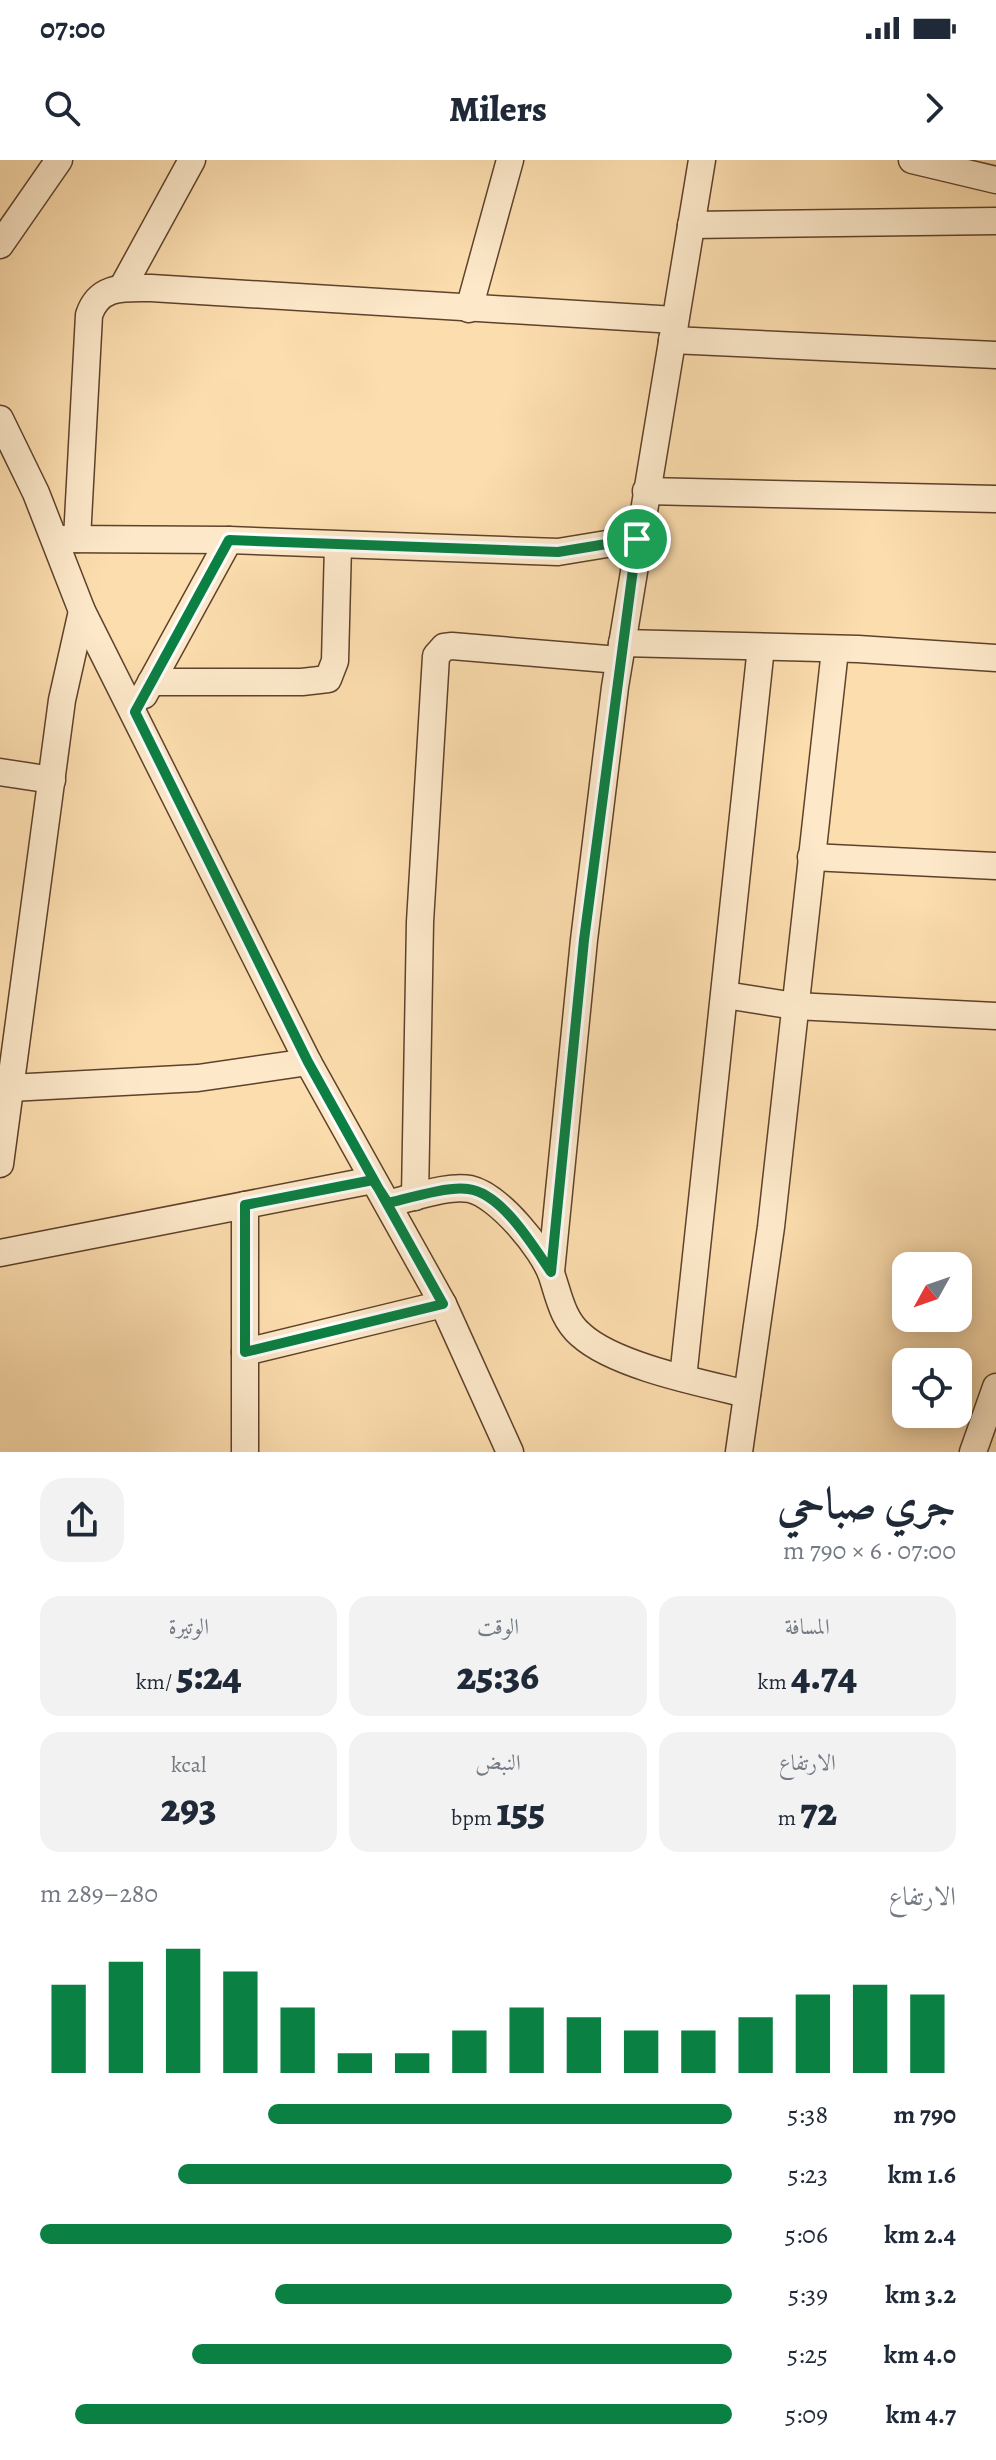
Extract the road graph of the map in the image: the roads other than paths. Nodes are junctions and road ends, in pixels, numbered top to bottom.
1 (59, 160) edge
2 (192, 160) edge
3 (510, 160) edge
4 (702, 160) edge
5 (912, 160) edge
6 (996, 180) edge
7 (996, 221) edge
8 (691, 225) junction
9 (0, 245) edge
10 (122, 288) junction
11 (469, 309) junction
12 (674, 330) junction
13 (996, 355) edge
14 (0, 419) edge
15 (646, 491) junction
16 (996, 499) edge
17 (66, 539) junction
18 (637, 539) junction
19 (229, 540) junction
20 (338, 545) junction
21 (82, 611) junction
22 (761, 647) junction
23 (835, 650) junction
24 (620, 651) junction
25 (996, 658) edge
26 (151, 682) junction
27 (135, 712) junction
28 (0, 772) edge
29 (52, 780) junction
30 (811, 857) junction
31 (996, 866) edge
32 (725, 995) junction
33 (795, 1006) junction
34 (996, 1016) edge
35 (308, 1062) junction
36 (10, 1088) junction
37 (0, 1164) edge
38 (373, 1180) junction
39 (415, 1197) junction
40 (388, 1203) junction
41 (245, 1205) junction
42 (0, 1253) edge
43 (551, 1272) junction
44 (443, 1304) junction
45 (245, 1352) junction
46 (683, 1378) junction
47 (996, 1387) edge
48 (747, 1394) junction
49 (245, 1452) edge
50 (510, 1452) edge
51 (739, 1452) edge
52 (973, 1452) edge

1 - 9 street
2 - 10 street
3 - 11 street
4 - 8 street
5 - 6 street
7 - 8 street
8 - 12 street
10 - 11 street
10 - 17 street
11 - 12 street
12 - 13 street
12 - 15 street
14 - 17 street
15 - 16 street
15 - 18 street
17 - 19 street
17 - 21 street
18 - 20 street
18 - 24 street
19 - 20 street
19 - 26 street
20 - 26 street
21 - 27 street
21 - 29 street
22 - 23 street
22 - 24 street
22 - 32 street
23 - 25 street
23 - 30 street
24 - 39 street
24 - 43 street
26 - 27 street
27 - 35 street
28 - 29 street
29 - 36 street
30 - 31 street
30 - 33 street
32 - 33 street
32 - 46 street
33 - 34 street
33 - 48 street
35 - 36 street
35 - 38 street
36 - 37 street
38 - 40 street
38 - 41 street
39 - 40 street
39 - 43 street
40 - 44 street
41 - 42 street
41 - 45 street
43 - 46 street
44 - 45 street
44 - 50 street
45 - 49 street
46 - 48 street
47 - 52 street
48 - 51 street

